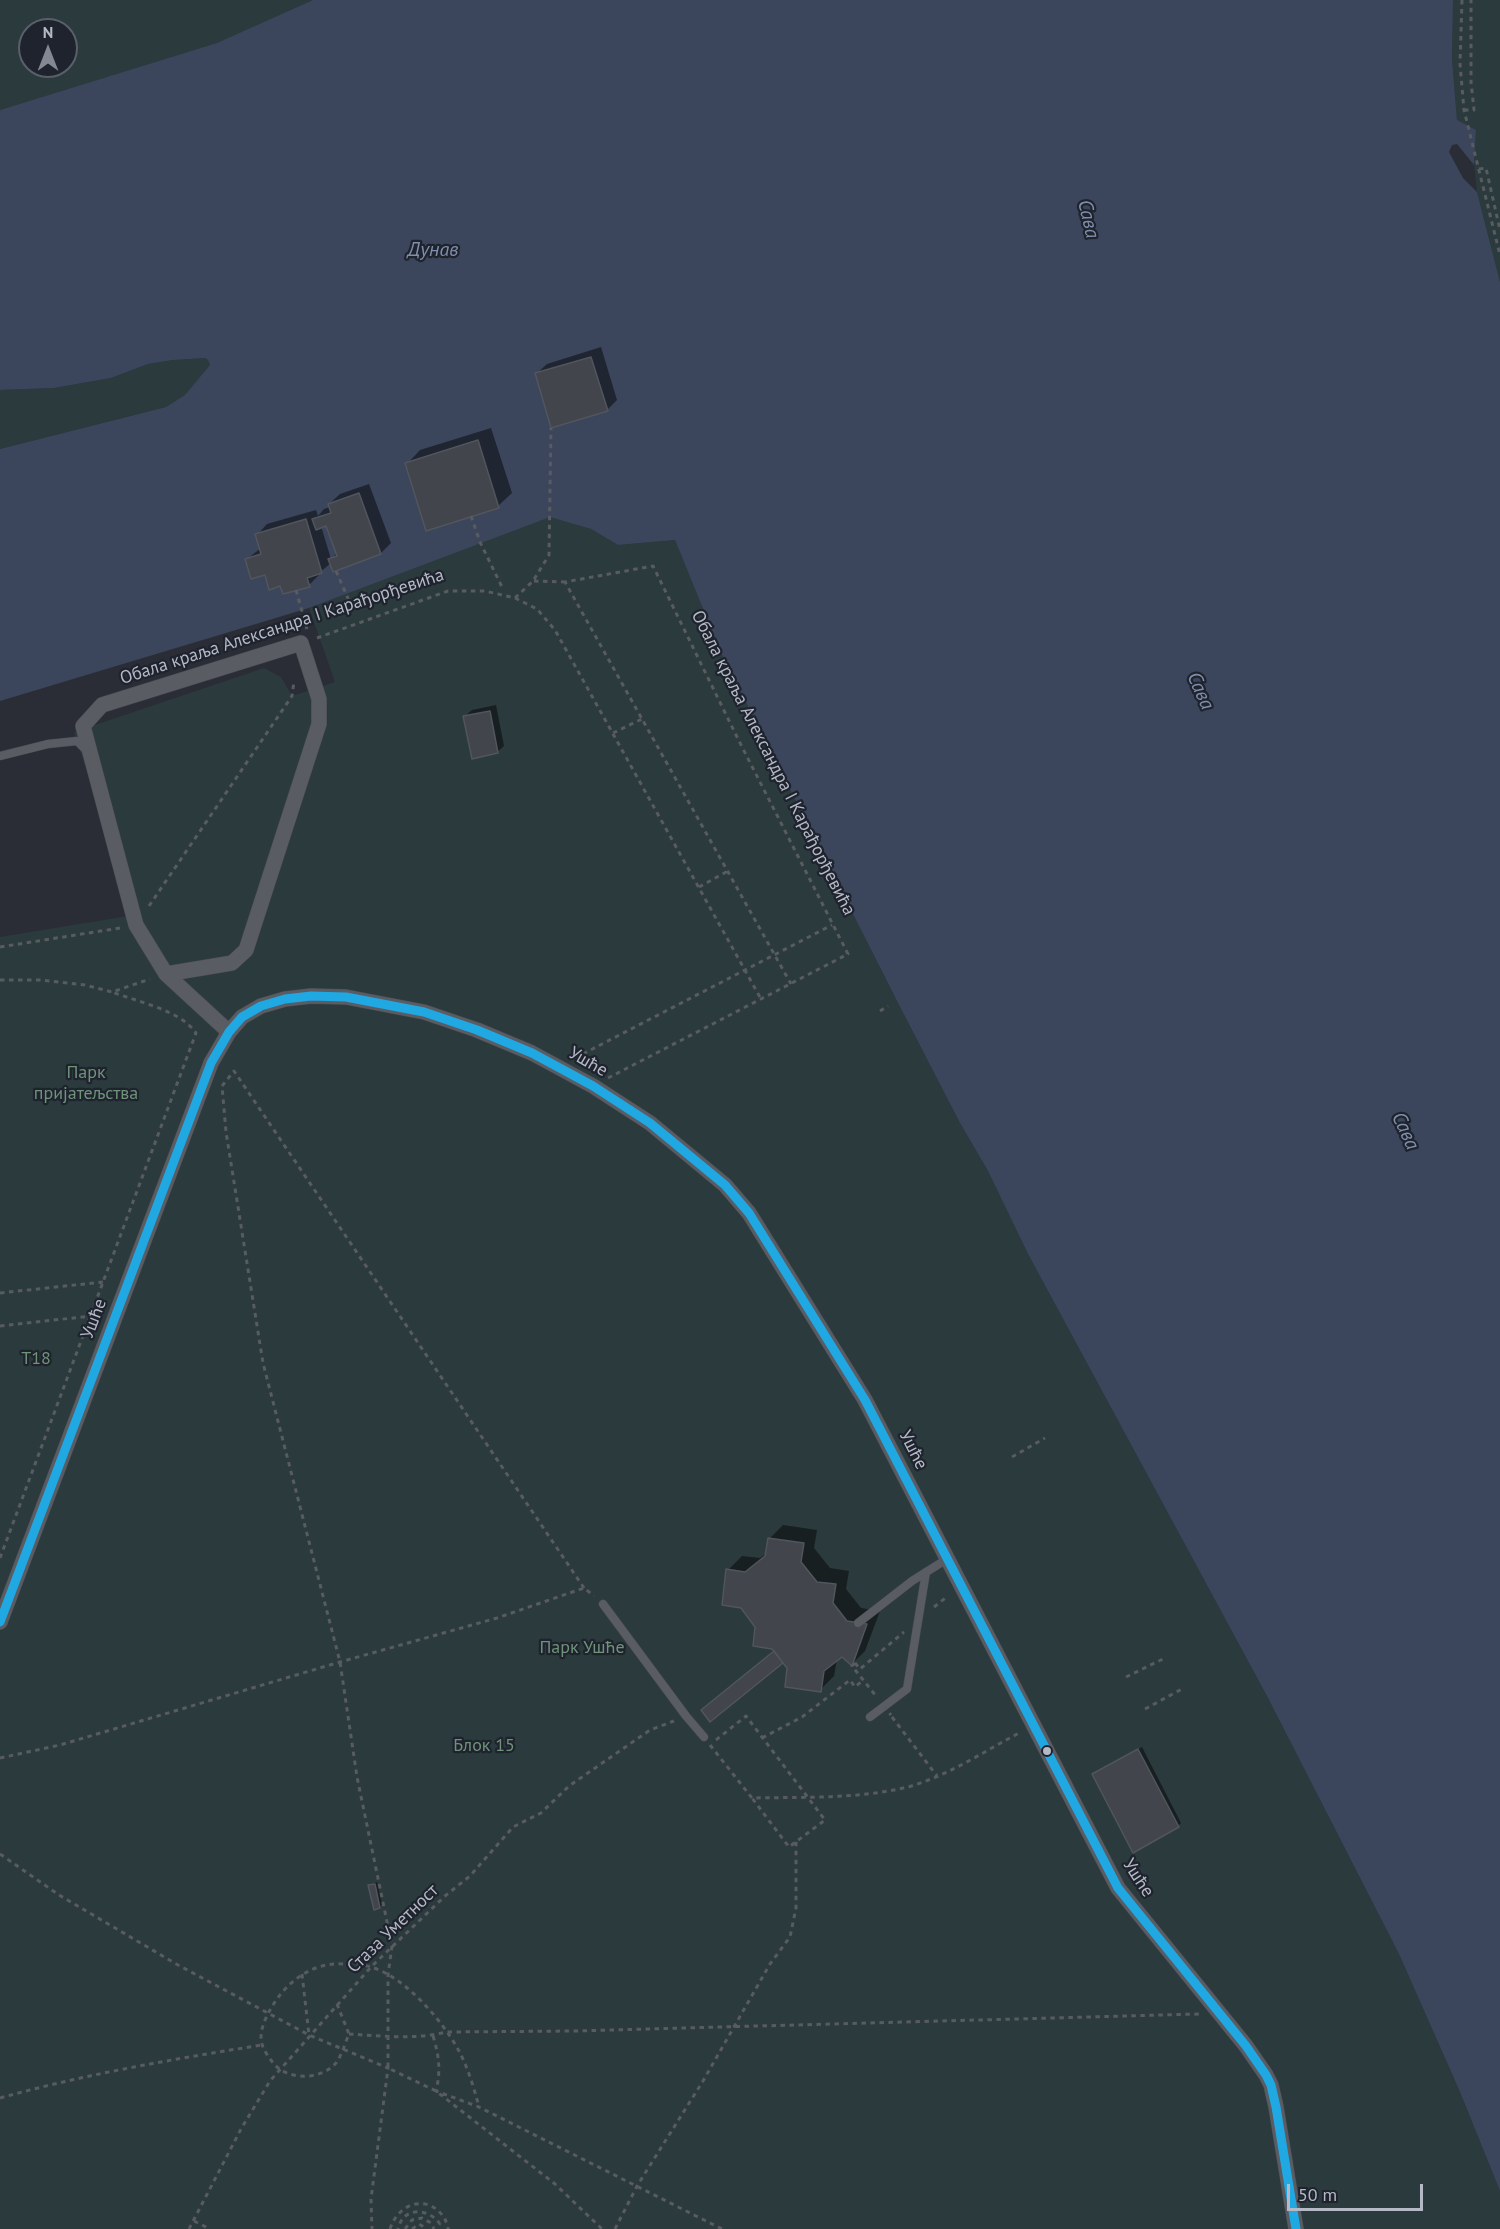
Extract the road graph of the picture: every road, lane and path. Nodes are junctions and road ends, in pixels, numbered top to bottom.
1 (1462, 0) edge
2 (1471, 0) edge
3 (1464, 110) junction
4 (1479, 169) junction
5 (1500, 230) edge
6 (1500, 255) edge
7 (551, 428) dead end
8 (471, 516) dead end
9 (336, 571) dead end
10 (533, 581) junction
11 (565, 582) junction
12 (502, 587) dead end
13 (296, 590) dead end
14 (515, 598) junction
15 (350, 603) dead end
16 (306, 642) junction
17 (296, 675) dead end
18 (642, 719) junction
19 (613, 733) junction
20 (91, 755) junction
21 (0, 756) edge
22 (728, 871) junction
23 (699, 887) junction
24 (136, 925) junction
25 (832, 925) junction
26 (0, 947) edge
27 (774, 955) junction
28 (744, 970) junction
29 (166, 974) junction
30 (0, 980) edge
31 (791, 984) junction
32 (112, 992) junction
33 (761, 999) junction
34 (888, 1006) dead end
35 (879, 1011) dead end
36 (229, 1032) junction
37 (557, 1066) junction
38 (593, 1086) junction
39 (104, 1282) junction
40 (0, 1293) edge
41 (91, 1316) junction
42 (0, 1326) edge
43 (1045, 1438) dead end
44 (1012, 1457) dead end
45 (0, 1558) edge
46 (946, 1559) junction
47 (926, 1572) junction
48 (584, 1588) junction
49 (603, 1604) joint
50 (0, 1622) edge
51 (858, 1623) dead end
52 (1165, 1658) dead end
53 (340, 1662) junction
54 (860, 1669) dead end
55 (1126, 1677) dead end
56 (862, 1679) junction
57 (1182, 1689) dead end
58 (877, 1698) dead end
59 (884, 1706) dead end
60 (1145, 1709) dead end
61 (686, 1716) junction
62 (870, 1717) dead end
63 (1034, 1725) junction
64 (704, 1737) joint
65 (762, 1738) junction
66 (710, 1744) junction
67 (0, 1758) edge
68 (937, 1776) junction
69 (808, 1797) junction
70 (752, 1798) junction
71 (796, 1841) junction
72 (0, 1854) edge
73 (392, 1946) junction
74 (371, 1967) junction
75 (302, 1974) junction
76 (387, 1975) junction
77 (337, 2004) junction
78 (269, 2012) junction
79 (1219, 2014) junction
80 (733, 2027) junction
81 (446, 2032) junction
82 (349, 2034) junction
83 (309, 2035) junction
84 (387, 2036) junction
85 (434, 2036) junction
86 (262, 2045) junction
87 (342, 2050) junction
88 (388, 2067) junction
89 (280, 2070) junction
90 (436, 2091) junction
91 (0, 2098) edge
92 (479, 2107) junction
93 (637, 2186) junction
94 (403, 2209) junction
95 (422, 2212) junction
96 (408, 2215) junction
97 (422, 2218) junction
98 (414, 2219) junction
99 (194, 2221) junction
100 (416, 2225) junction
101 (441, 2227) edge
102 (189, 2229) edge
103 (210, 2229) edge
104 (372, 2229) edge
105 (390, 2229) edge
106 (398, 2229) edge
107 (405, 2229) edge
108 (412, 2229) edge
109 (428, 2229) edge
110 (434, 2229) edge
111 (603, 2229) edge
112 (615, 2229) edge
113 (722, 2229) edge
114 (1296, 2229) edge

1 - 3 path
2 - 3 path
3 - 4 path
4 - 5 path
4 - 6 path
7 - 10 path
8 - 12 path
9 - 15 path
10 - 11 path
10 - 14 path
11 - 18 path
11 - 25 path, Обала краља Александра I Карађорђевића
13 - 16 path
14 - 16 path, Обала краља Александра I Карађорђевића
14 - 19 path, Обала краља Александра I Карађорђевића
16 - 20 street, Обала краља Александра I Карађорђевића
16 - 29 street
17 - 24 path
18 - 19 path
18 - 22 path
19 - 23 path, Обала краља Александра I Карађорђевића
20 - 21 lane
20 - 24 street, Обала краља Александра I Карађорђевића
22 - 23 path
22 - 27 path
23 - 28 path, Обала краља Александра I Карађорђевића
24 - 26 path
24 - 29 street
25 - 27 path
25 - 31 path, Обала краља Александра I Карађорђевића
27 - 28 path
27 - 31 path
28 - 33 path, Обала краља Александра I Карађорђевића
28 - 37 path
29 - 32 path
29 - 36 street
30 - 32 path
31 - 33 path
32 - 39 path
33 - 38 path
34 - 35 path
36 - 37 street, Ушће
36 - 50 street, Ушће
37 - 38 street, Ушће
38 - 46 street, Ушће
39 - 40 path
39 - 41 path
41 - 42 path
41 - 45 path
43 - 44 path
46 - 47 lane
46 - 63 street, Ушће
47 - 51 lane
47 - 62 lane
48 - 49 path
48 - 53 path
48 - 53 path
49 - 61 lane
52 - 55 path
53 - 67 path
53 - 73 path
54 - 56 path
56 - 58 path
56 - 65 path
57 - 60 path
59 - 68 path, bridge
61 - 64 lane
61 - 73 path, Стаза Уметност
63 - 68 path
63 - 79 street, Ушће
64 - 66 path
65 - 66 path
65 - 69 path
66 - 70 path
68 - 69 path
69 - 70 path
69 - 71 path
70 - 71 path
71 - 80 path
72 - 78 path
73 - 74 path, Стаза Уметност
73 - 76 path
74 - 75 path
74 - 76 path
74 - 77 path, Стаза Уметност
75 - 78 path
75 - 83 path
76 - 81 path
76 - 84 path
77 - 82 path
77 - 83 path, Стаза Уметност
78 - 83 path
78 - 86 path
79 - 80 path
79 - 114 street, Ушће
80 - 81 path
80 - 93 path
81 - 85 path
81 - 92 path
82 - 84 path
82 - 87 path
83 - 87 path
83 - 89 path, Стаза Уметност
84 - 85 path
84 - 88 path
85 - 90 path
86 - 89 path
86 - 91 path
87 - 88 path
87 - 89 path
88 - 90 path
88 - 104 path
89 - 99 path, Стаза Уметност
90 - 92 path
90 - 111 path
92 - 93 path
93 - 112 path
93 - 113 path
94 - 96 path
94 - 101 path
94 - 105 path
95 - 96 path
95 - 97 path
95 - 101 path
96 - 106 path
97 - 98 path
97 - 110 path
98 - 100 path
98 - 107 path
99 - 102 path, Стаза Уметност
99 - 103 path
100 - 108 path
100 - 109 path

